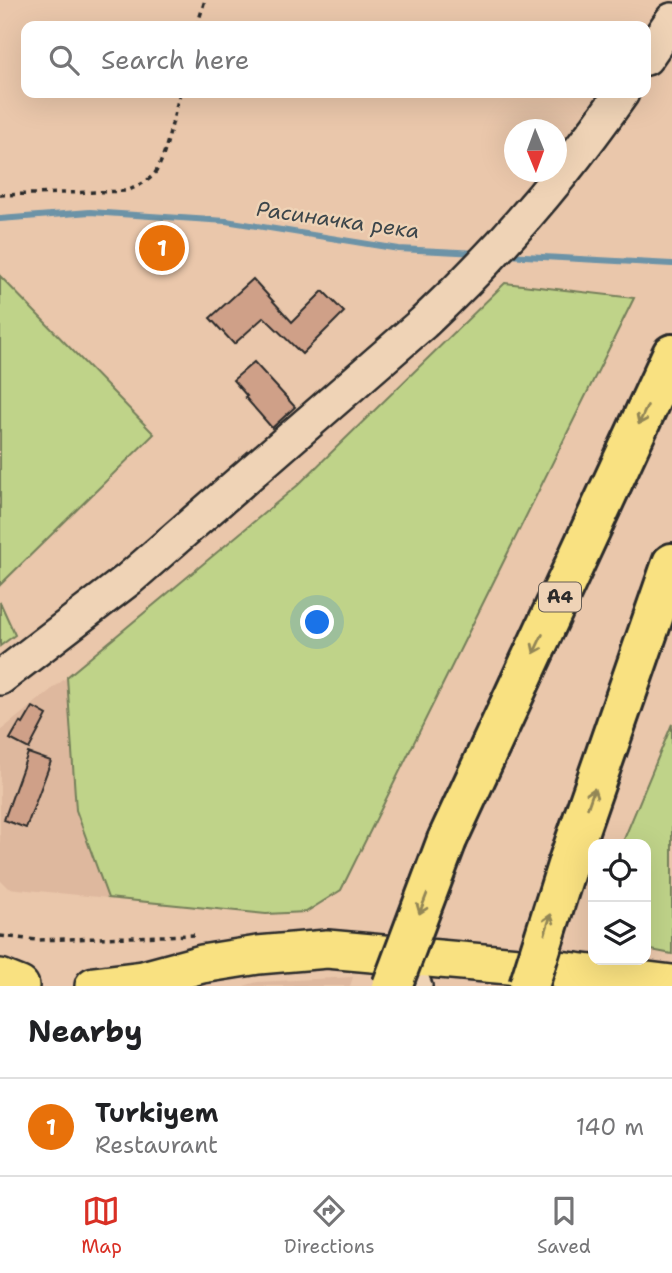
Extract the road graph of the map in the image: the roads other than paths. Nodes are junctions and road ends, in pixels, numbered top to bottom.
1 (672, 20) edge
2 (651, 51) edge
3 (619, 98) edge
4 (672, 354) edge
5 (672, 563) edge
6 (0, 678) edge
7 (407, 976) edge
8 (0, 978) edge
9 (136, 983) edge
10 (672, 984) edge
11 (20, 986) edge
12 (94, 986) edge
13 (529, 986) edge

1 - 2 main road
3 - 6 main road
4 -> 7 highway, A4, bridge
13 -> 5 highway, bridge
7 - 9 main road
7 - 10 main road
8 - 11 main road
9 - 12 main road

